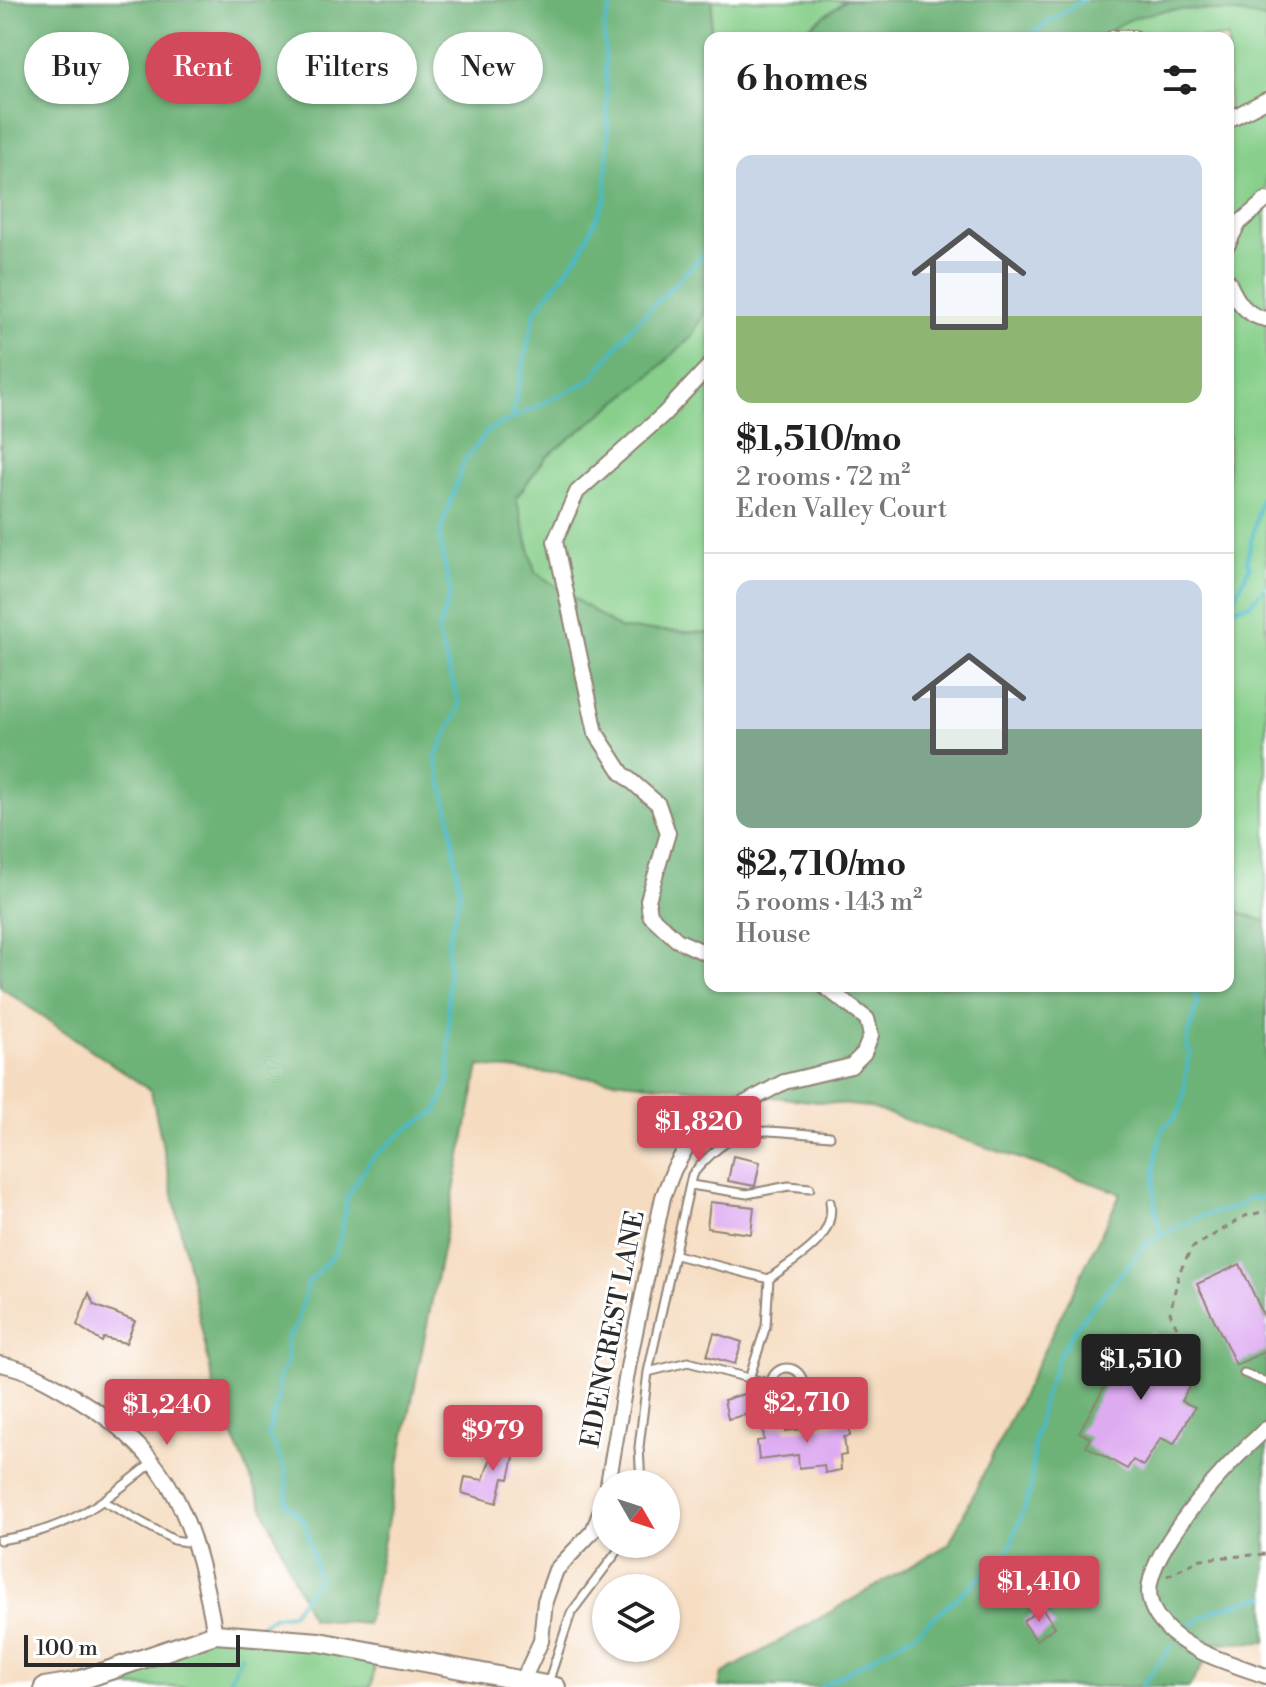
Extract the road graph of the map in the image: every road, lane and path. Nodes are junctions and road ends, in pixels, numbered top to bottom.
1 (1266, 100) edge
2 (1234, 117) edge
3 (1266, 200) edge
4 (1234, 232) edge
5 (1234, 294) edge
6 (1266, 319) edge
7 (704, 371) edge
8 (704, 952) edge
9 (832, 992) edge
10 (830, 1136) dead end
11 (691, 1185) junction
12 (810, 1188) dead end
13 (830, 1202) dead end
14 (1266, 1211) edge
15 (676, 1255) junction
16 (769, 1279) junction
17 (1182, 1338) dead end
18 (0, 1364) edge
19 (648, 1372) junction
20 (1244, 1373) dead end
21 (749, 1379) junction
22 (1266, 1382) edge
23 (771, 1384) junction
24 (1266, 1429) edge
25 (155, 1462) junction
26 (611, 1470) edge
27 (640, 1470) edge
28 (105, 1502) junction
29 (592, 1532) edge
30 (0, 1540) edge
31 (193, 1543) junction
32 (1266, 1554) edge
33 (612, 1558) edge
34 (1149, 1589) junction
35 (215, 1634) junction
36 (1266, 1676) edge
37 (523, 1680) junction
38 (551, 1686) edge
39 (44, 1687) edge

1 - 2 street
3 - 4 street
5 - 6 street
7 - 8 street
9 - 26 street, EDENCREST LANE
10 - 11 lane
11 - 12 lane
11 - 15 lane
13 - 16 lane
14 - 17 path
15 - 16 lane
15 - 19 lane
16 - 21 lane
18 - 25 street
19 - 21 lane
19 - 27 lane
20 - 22 lane
21 - 23 lane
23 - 23 lane
24 - 34 street
25 - 28 lane
25 - 31 street
28 - 30 lane
28 - 31 lane
29 - 37 street
31 - 35 street
32 - 34 path
33 - 38 lane
34 - 36 street
35 - 37 street
35 - 39 street
37 - 38 street

